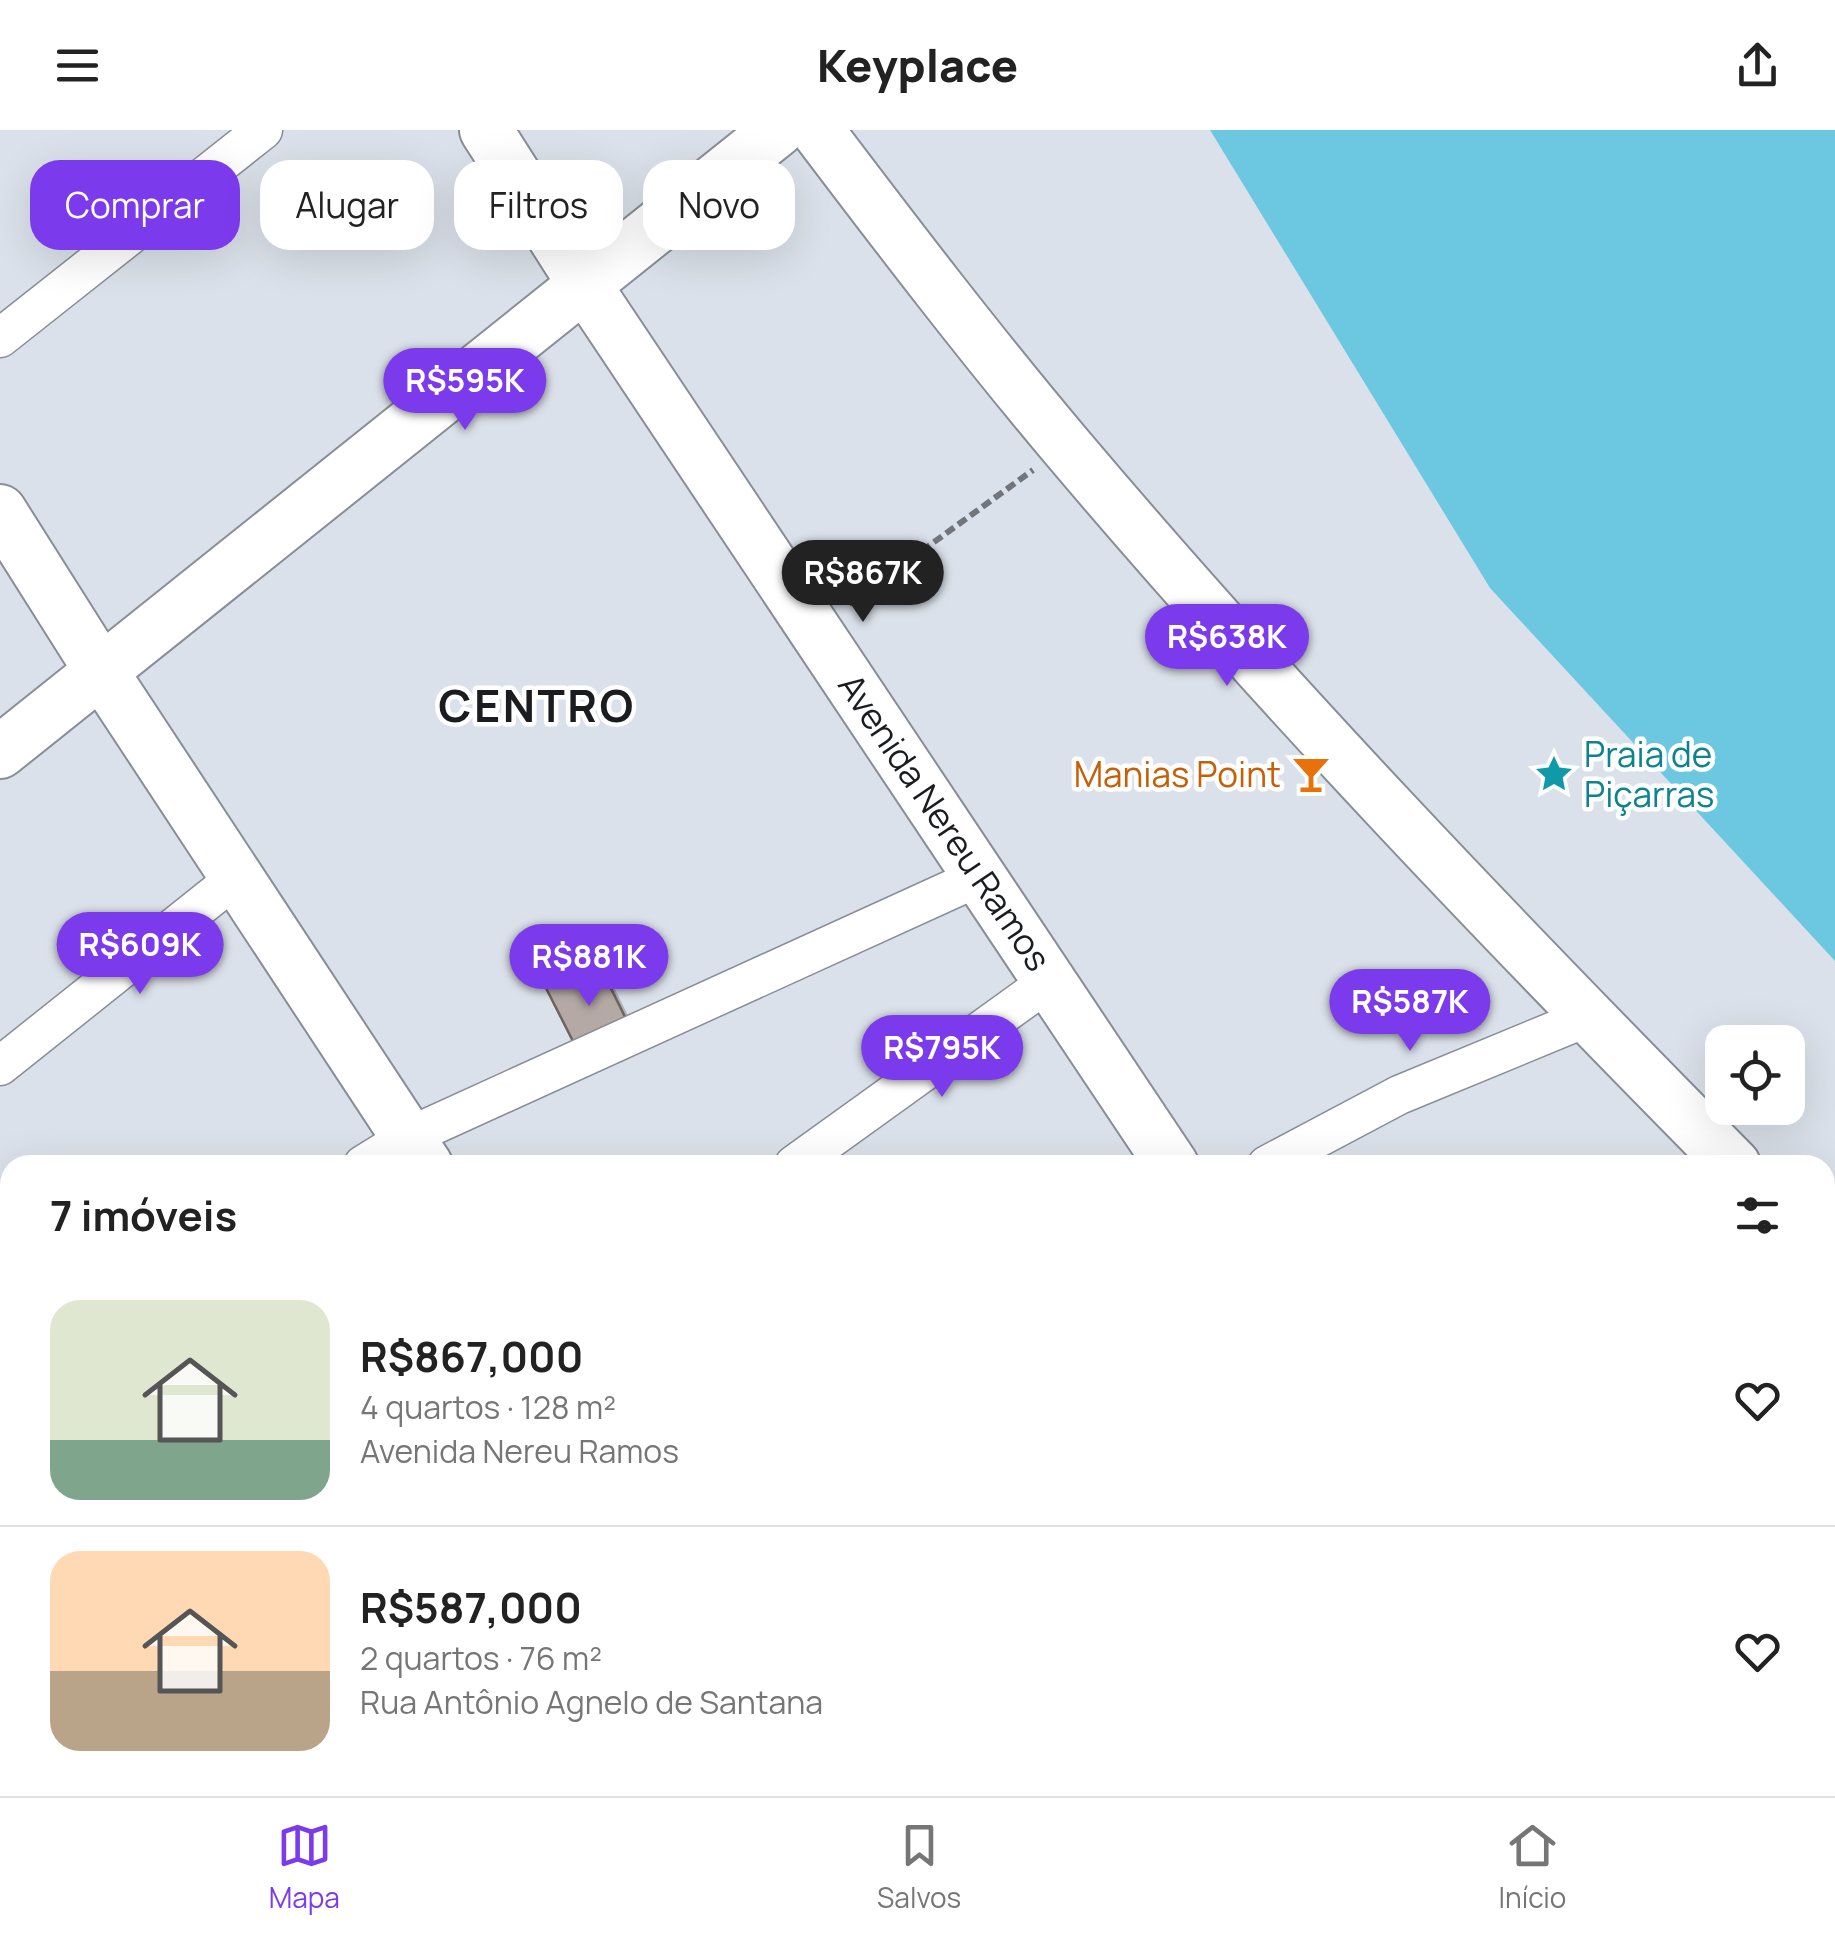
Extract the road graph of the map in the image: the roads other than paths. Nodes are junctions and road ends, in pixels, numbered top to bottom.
1 (262, 130) edge
2 (486, 130) edge
3 (778, 130) edge
4 (817, 130) edge
5 (584, 284) junction
6 (0, 338) edge
7 (0, 511) edge
8 (101, 671) junction
9 (0, 752) edge
10 (237, 876) junction
11 (979, 877) junction
12 (1051, 980) junction
13 (1588, 1017) junction
14 (0, 1066) edge
15 (418, 1150) edge
16 (808, 1155) edge
17 (1165, 1155) edge
18 (1286, 1155) edge
19 (1724, 1155) edge

1 - 6 street
2 - 5 street, Avenida Nereu Ramos
3 - 5 street
4 - 13 street
5 - 8 street
5 - 11 street, Avenida Nereu Ramos
7 - 8 street
8 - 9 street
8 - 10 street
10 - 14 street
10 - 15 street
11 - 12 street, Avenida Nereu Ramos
11 - 15 street
12 - 16 street
12 - 17 street, Avenida Nereu Ramos
13 - 18 street
13 - 19 street

